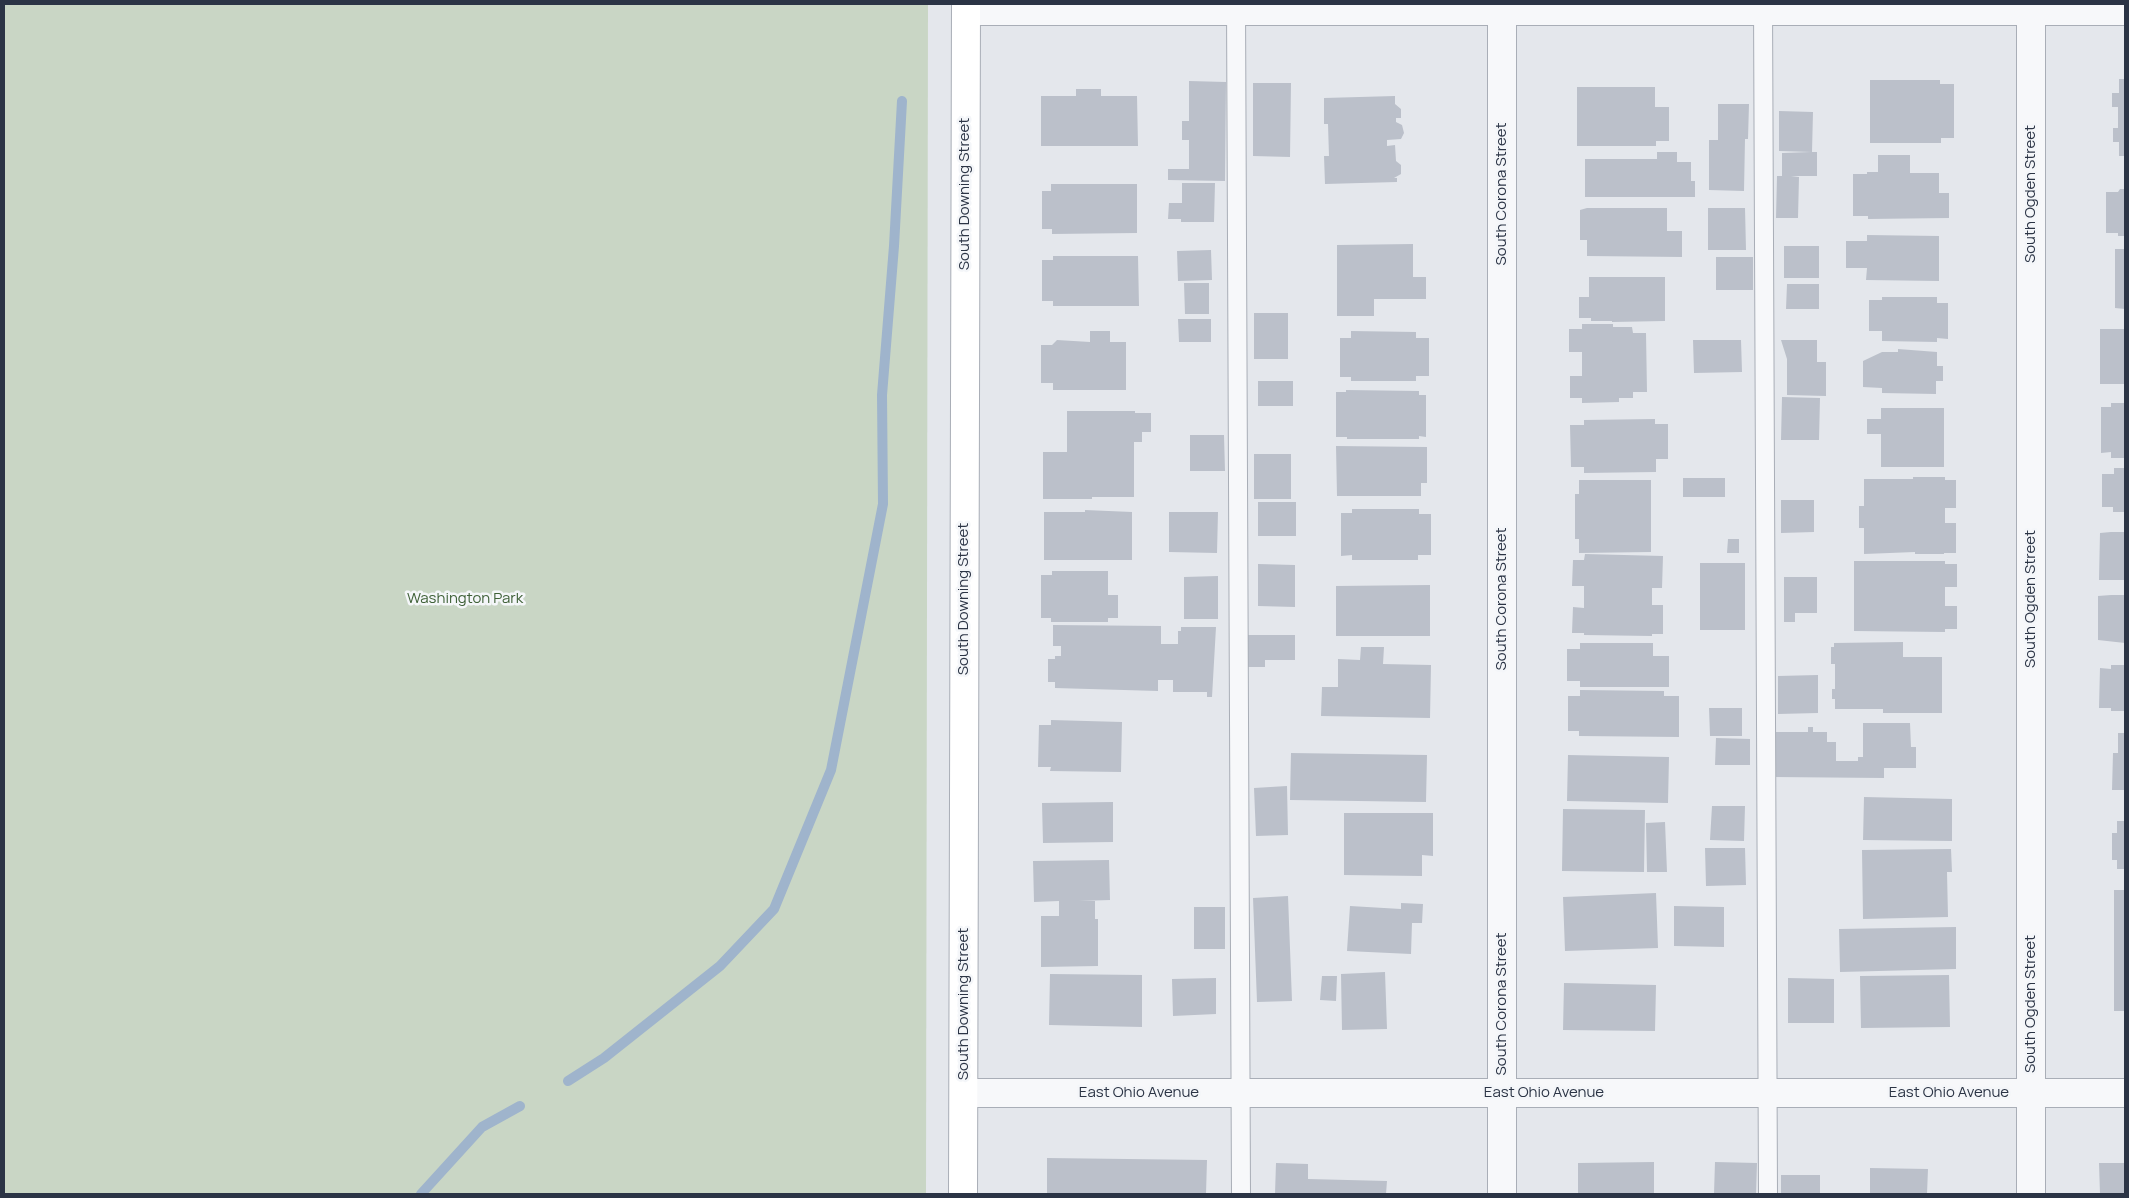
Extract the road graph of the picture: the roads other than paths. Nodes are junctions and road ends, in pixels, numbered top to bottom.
1 (966, 7) edge
2 (1502, 7) edge
3 (1763, 7) edge
4 (2032, 7) edge
5 (1236, 8) edge
6 (2125, 11) edge
7 (1502, 1092) junction
8 (964, 1093) junction
9 (1242, 1093) junction
10 (1768, 1093) junction
11 (2031, 1093) junction
12 (2125, 1093) edge
13 (963, 1194) edge
14 (1241, 1194) edge
15 (1502, 1194) edge
16 (1768, 1194) edge
17 (2031, 1194) edge

1 - 5 street
1 - 8 main road, South Downing Street
2 - 3 street
2 - 5 street
2 - 7 street, South Corona Street
3 - 4 street
3 - 10 lane
4 - 6 street
4 - 11 street, South Ogden Street
5 - 9 lane
7 - 9 street, East Ohio Avenue
7 - 10 street, East Ohio Avenue
7 - 15 street, South Corona Street
8 - 9 street, East Ohio Avenue
8 - 13 main road, South Downing Street
9 - 14 lane
10 - 11 street, East Ohio Avenue
10 - 16 lane
11 - 12 street, East Ohio Avenue
11 - 17 street, South Ogden Street

